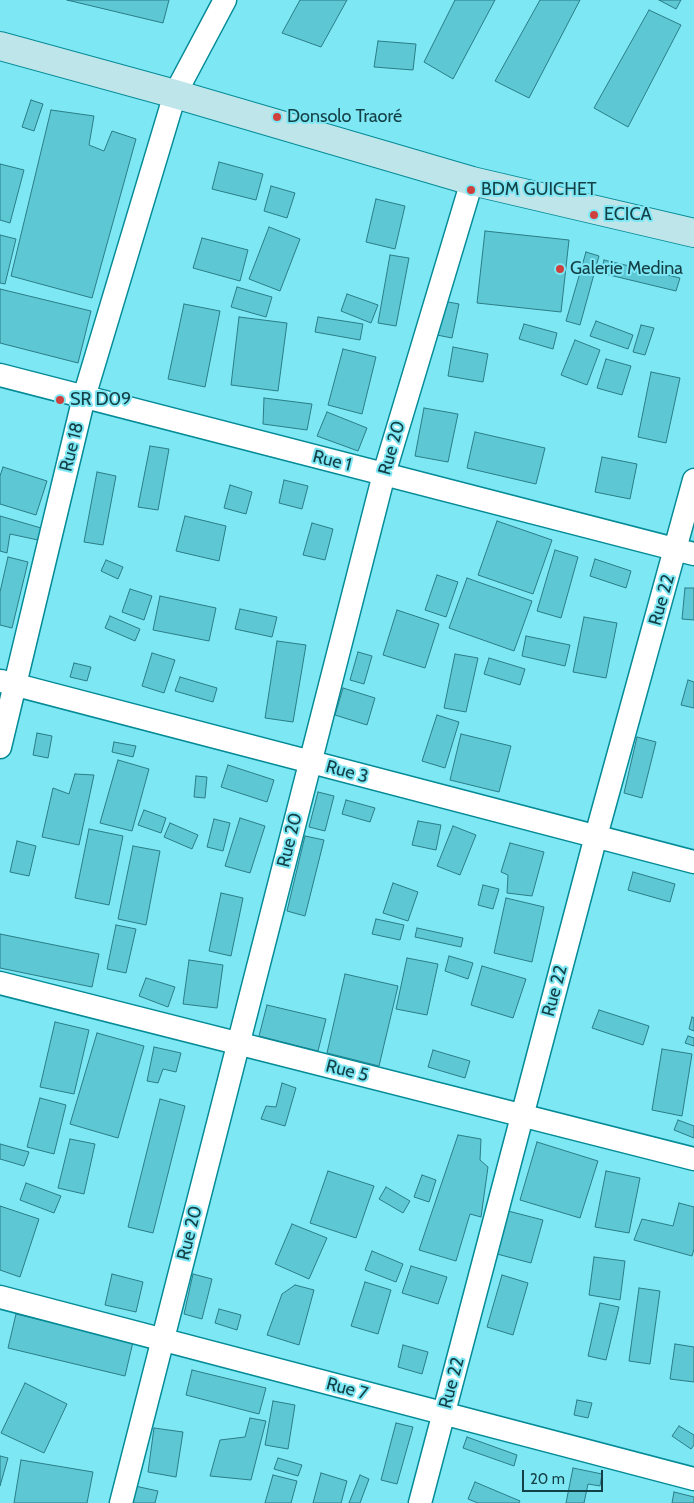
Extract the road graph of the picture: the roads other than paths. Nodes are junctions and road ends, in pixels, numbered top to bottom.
1 (225, 0) edge
2 (0, 46) edge
3 (175, 94) junction
4 (472, 181) junction
5 (694, 233) edge
6 (0, 375) edge
7 (84, 397) junction
8 (384, 474) junction
9 (694, 480) edge
10 (685, 552) edge
11 (8, 683) edge
12 (0, 747) edge
13 (310, 762) junction
14 (596, 836) junction
15 (694, 862) edge
16 (0, 983) edge
17 (238, 1043) junction
18 (522, 1115) junction
19 (694, 1159) edge
20 (0, 1297) edge
21 (163, 1341) junction
22 (444, 1414) junction
23 (694, 1479) edge
24 (121, 1503) edge
25 (420, 1503) edge

1 - 3 street, Rue 18
2 - 3 main road
3 - 4 main road
3 - 7 street, Rue 18
4 - 5 main road
4 - 8 street, Rue 20
6 - 7 street, Rue 1
7 - 8 street, Rue 1
7 - 11 street, Rue 18
8 - 10 street, Rue 1
8 - 13 street, Rue 20
9 - 10 street, Rue 22
10 - 14 street, Rue 22
11 - 12 street, Rue 18
11 - 13 street, Rue 3
13 - 14 street, Rue 3
13 - 17 street, Rue 20
14 - 15 street, Rue 3
14 - 18 street, Rue 22
16 - 17 street, Rue 5
17 - 18 street, Rue 5
17 - 21 street, Rue 20
18 - 19 street, Rue 5
18 - 22 street, Rue 22
20 - 21 street, Rue 7
21 - 22 street, Rue 7
21 - 24 street, Rue 20
22 - 23 street, Rue 7
22 - 25 street, Rue 22

